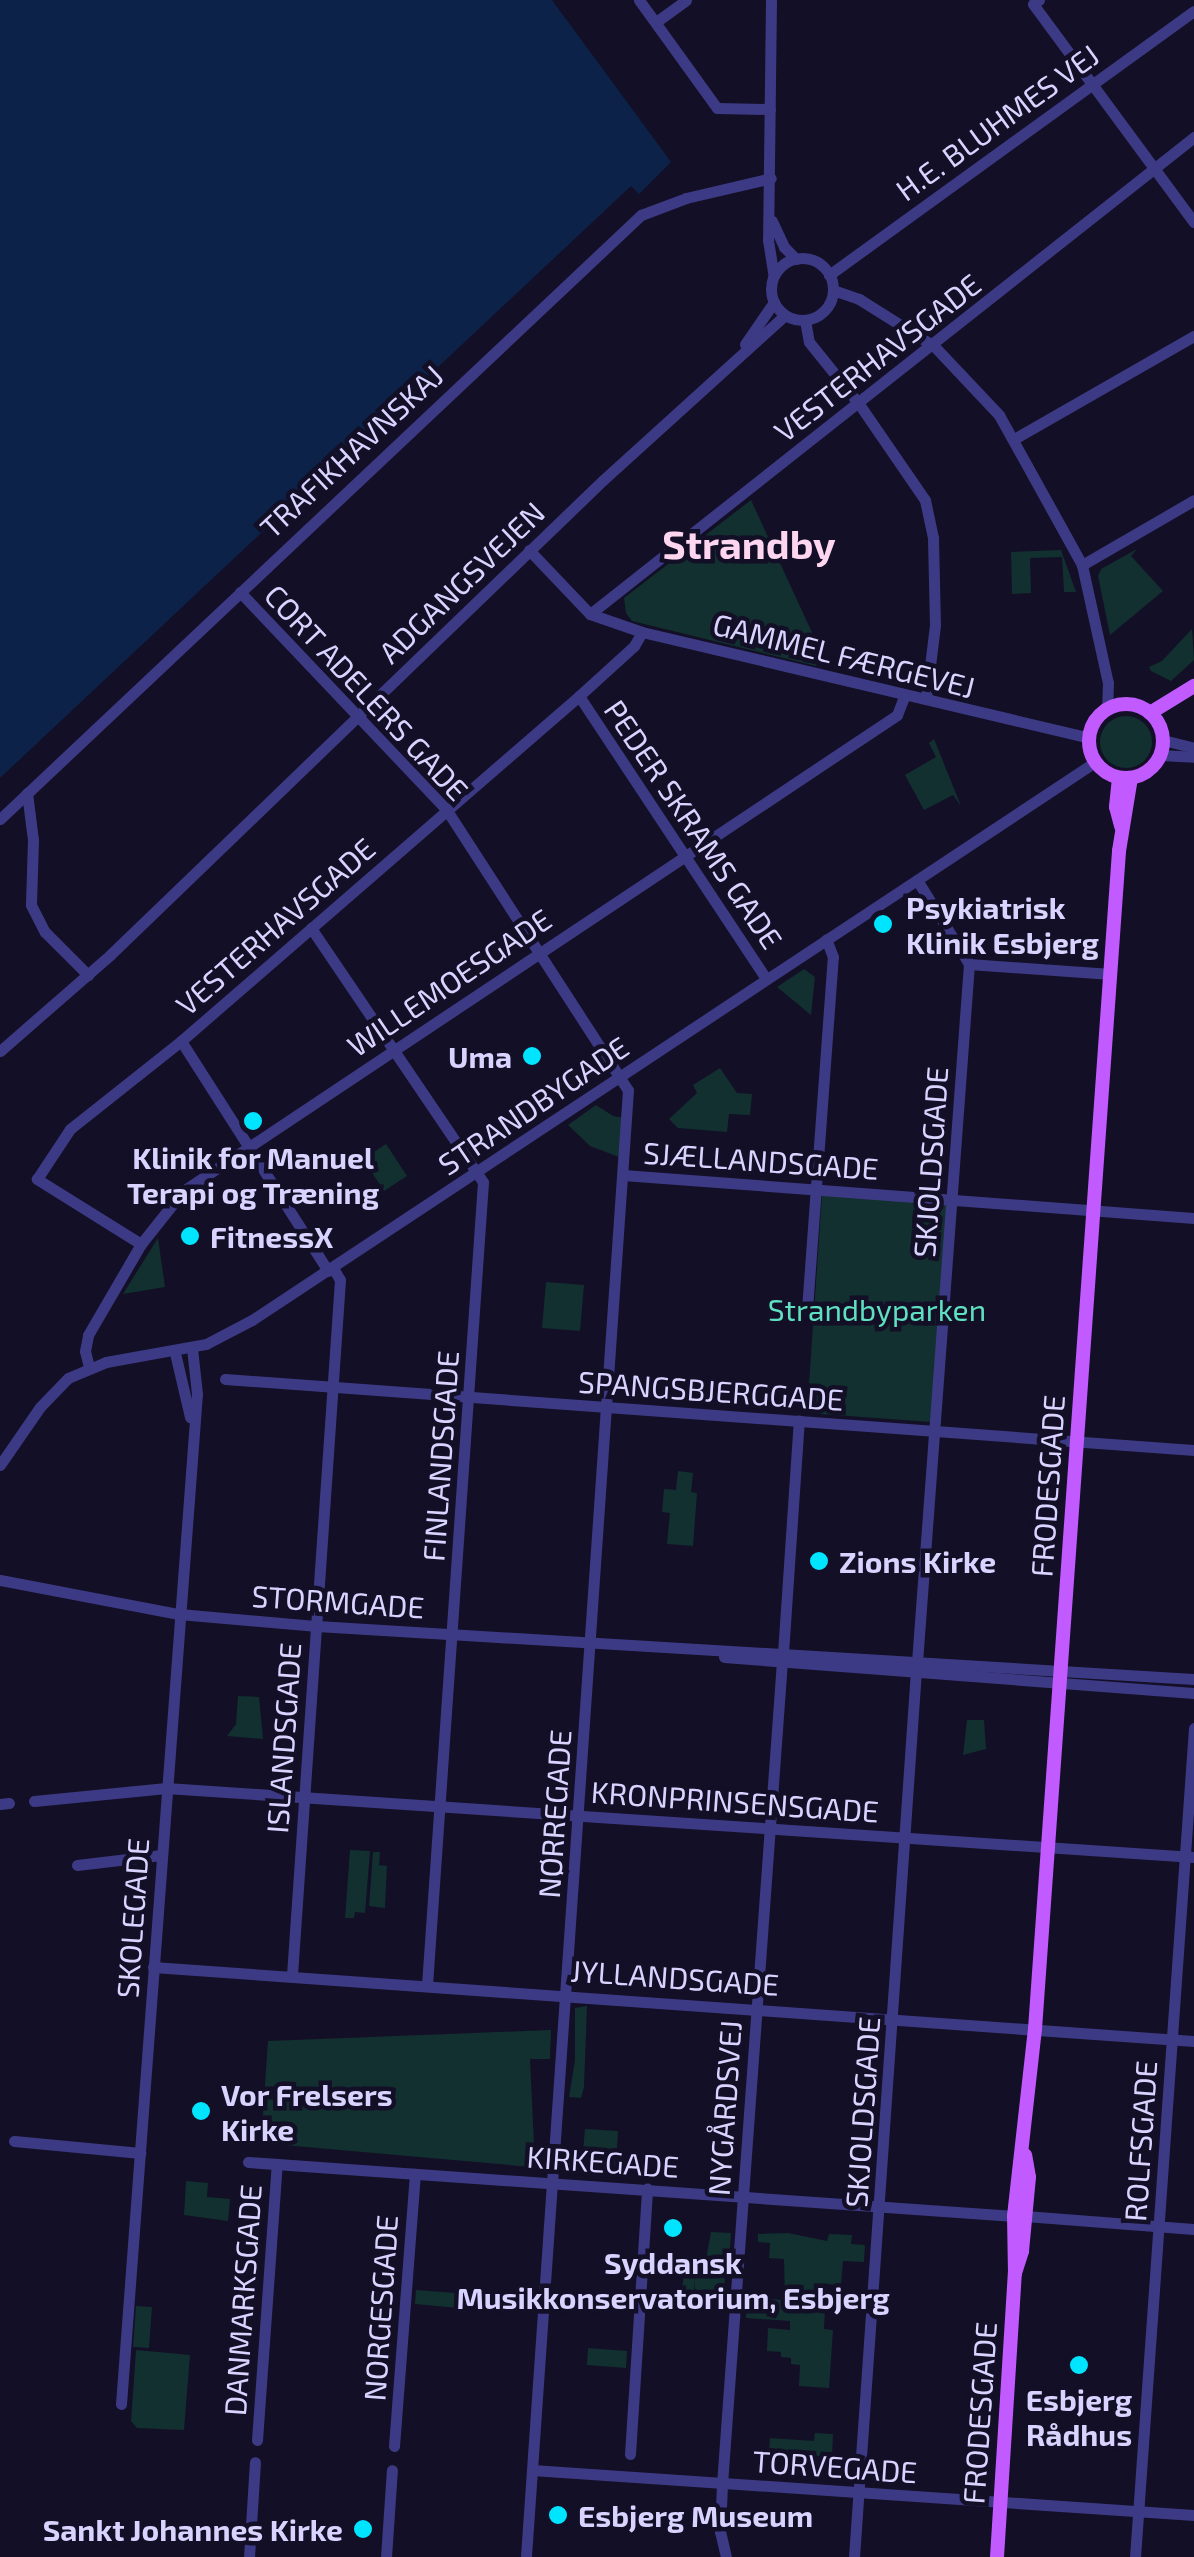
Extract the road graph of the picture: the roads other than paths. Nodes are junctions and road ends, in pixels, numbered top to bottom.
1 (639, 0) edge
2 (686, 0) edge
3 (771, 0) edge
4 (1036, 2) edge
5 (1194, 10) edge
6 (656, 22) junction
7 (1091, 85) junction
8 (770, 109) junction
9 (1194, 138) edge
10 (1152, 168) junction
11 (770, 178) junction
12 (770, 218) junction
13 (1194, 222) edge
14 (796, 259) junction
15 (832, 272) junction
16 (774, 276) junction
17 (833, 290) junction
18 (774, 302) junction
19 (784, 315) junction
20 (805, 320) junction
21 (1194, 336) edge
22 (934, 346) junction
23 (738, 354) junction
24 (859, 404) junction
25 (1014, 439) junction
26 (1194, 500) edge
27 (529, 550) junction
28 (1082, 565) junction
29 (240, 592) junction
30 (590, 614) junction
31 (642, 632) junction
32 (1193, 687) edge
33 (905, 694) junction
34 (579, 696) junction
35 (926, 698) junction
36 (1113, 707) junction
37 (359, 715) junction
38 (1158, 734) junction
39 (1089, 738) junction
40 (1194, 748) edge
41 (1194, 758) edge
42 (1095, 762) junction
43 (1125, 778) junction
44 (27, 793) junction
45 (446, 809) junction
46 (0, 819) edge
47 (685, 856) junction
48 (917, 880) junction
49 (311, 928) junction
50 (826, 939) junction
51 (537, 952) junction
52 (970, 964) junction
53 (1111, 974) junction
54 (88, 975) junction
55 (766, 979) junction
56 (181, 1041) junction
57 (394, 1050) junction
58 (0, 1051) edge
59 (622, 1076) junction
60 (250, 1146) junction
61 (478, 1172) junction
62 (622, 1175) junction
63 (815, 1190) junction
64 (952, 1200) junction
65 (1094, 1211) junction
66 (1194, 1218) edge
67 (141, 1244) junction
68 (331, 1270) junction
69 (807, 1309) dead end
70 (192, 1348) junction
71 (175, 1353) junction
72 (89, 1367) junction
73 (225, 1379) dead end
74 (332, 1387) junction
75 (469, 1397) junction
76 (605, 1407) junction
77 (800, 1421) junction
78 (936, 1432) junction
79 (192, 1436) junction
80 (1078, 1442) junction
81 (1194, 1450) edge
82 (0, 1464) edge
83 (0, 1580) edge
84 (179, 1614) junction
85 (316, 1626) junction
86 (452, 1634) junction
87 (591, 1644) junction
88 (783, 1657) junction
89 (916, 1666) junction
90 (1061, 1678) junction
91 (1194, 1679) edge
92 (1194, 1693) edge
93 (1194, 1728) edge
94 (166, 1788) junction
95 (304, 1796) junction
96 (34, 1801) dead end
97 (440, 1806) junction
98 (579, 1816) junction
99 (771, 1830) junction
100 (907, 1837) junction
101 (1048, 1847) junction
102 (161, 1855) junction
103 (1190, 1856) edge
104 (77, 1866) dead end
105 (153, 1967) junction
106 (292, 1975) junction
107 (427, 1984) junction
108 (566, 1994) junction
109 (756, 2009) junction
110 (894, 2018) junction
111 (1035, 2029) junction
112 (1172, 2040) junction
113 (1194, 2041) edge
114 (14, 2142) dead end
115 (140, 2154) junction
116 (248, 2162) dead end
117 (277, 2164) junction
118 (415, 2174) junction
119 (552, 2182) junction
120 (647, 2189) junction
121 (743, 2196) junction
122 (880, 2206) junction
123 (1020, 2216) junction
124 (1159, 2226) junction
125 (1194, 2228) edge
126 (121, 2404) dead end
127 (257, 2440) dead end
128 (394, 2446) dead end
129 (630, 2454) dead end
130 (256, 2462) dead end
131 (392, 2470) dead end
132 (532, 2470) junction
133 (722, 2484) junction
134 (858, 2492) junction
135 (1001, 2501) junction
136 (1138, 2511) junction
137 (1194, 2515) edge
138 (248, 2557) edge
139 (386, 2557) edge
140 (526, 2557) edge
141 (726, 2557) edge
142 (854, 2557) edge
143 (996, 2557) edge
144 (1135, 2557) edge

1 - 6 street
2 - 6 street
3 - 8 street
4 - 7 street
5 - 7 street, H.E. BLUHMES VEJ
6 - 8 street
7 - 10 street
7 - 15 street, H.E. BLUHMES VEJ
8 - 11 street
9 - 10 street, VESTERHAVSGADE
10 - 13 street
10 - 22 street, VESTERHAVSGADE
11 - 12 street
11 - 29 street, TRAFIKHAVNSKAJ
12 - 14 street
12 - 16 street
14 - 15 street
14 - 16 street
15 - 17 street
16 - 18 street
17 - 20 street
17 - 22 street
18 - 19 street
18 - 23 street, ADGANGSVEJEN
19 - 20 street
19 - 23 street, ADGANGSVEJEN
20 - 24 street
21 - 25 street
22 - 24 street, VESTERHAVSGADE
22 - 25 street
23 - 27 street, ADGANGSVEJEN
24 - 30 street, VESTERHAVSGADE
24 - 35 street
25 - 28 street
26 - 28 street
27 - 30 street
27 - 37 street, ADGANGSVEJEN
28 - 36 street
29 - 37 street, CORT ADELERS GADE
29 - 44 street, TRAFIKHAVNSKAJ
30 - 31 street, GAMMEL FÆRGEVEJ
31 - 33 street, GAMMEL FÆRGEVEJ
31 - 34 street, VESTERHAVSGADE
32 - 38 main road
33 - 35 street, GAMMEL FÆRGEVEJ
33 - 47 street, WILLEMOESGADE
34 - 45 street, VESTERHAVSGADE
34 - 47 street, PEDER SKRAMS GADE
35 - 39 street, GAMMEL FÆRGEVEJ
36 - 38 main road
36 - 39 main road
37 - 45 street, CORT ADELERS GADE
37 - 54 street, ADGANGSVEJEN
38 - 40 street
38 - 41 street
38 - 43 main road
39 - 42 main road
42 - 43 main road
42 - 48 street, STRANDBYGADE
43 - 53 main road, FRODESGADE
44 - 46 street, TRAFIKHAVNSKAJ
44 - 54 street
45 - 49 street, VESTERHAVSGADE
45 - 51 street, CORT ADELERS GADE
47 - 51 street, WILLEMOESGADE
47 - 55 street, PEDER SKRAMS GADE
48 - 50 street, STRANDBYGADE
48 - 52 street
49 - 56 street, VESTERHAVSGADE
49 - 57 street
50 - 55 street, STRANDBYGADE
50 - 63 street
51 - 57 street, WILLEMOESGADE
51 - 59 street, CORT ADELERS GADE
52 - 53 street
52 - 64 street, SKJOLDSGADE
53 - 65 main road, FRODESGADE
54 - 58 street, ADGANGSVEJEN
55 - 59 street, STRANDBYGADE
56 - 60 street
56 - 67 street, VESTERHAVSGADE
57 - 60 street, WILLEMOESGADE
57 - 61 street
59 - 61 street, STRANDBYGADE
59 - 62 street, NØRREGADE
60 - 67 street, WILLEMOESGADE
60 - 68 street
61 - 68 street, STRANDBYGADE
61 - 75 street, FINLANDSGADE
62 - 63 street, SJÆLLANDSGADE
62 - 76 street, NØRREGADE
63 - 64 street, SJÆLLANDSGADE
63 - 69 street
64 - 65 street, SJÆLLANDSGADE
64 - 78 street, SKJOLDSGADE
65 - 66 street, SJÆLLANDSGADE
65 - 80 main road, FRODESGADE
67 - 72 street, WILLEMOESGADE
68 - 70 street, STRANDBYGADE
68 - 74 street, ISLANDSGADE
70 - 71 street, STRANDBYGADE
70 - 79 street, SKOLEGADE
71 - 72 street, STRANDBYGADE
71 - 79 street, SKOLEGADE
72 - 82 street, STRANDBYGADE
73 - 74 street, SPANGSBJERGGADE
74 - 75 street, SPANGSBJERGGADE
74 - 85 street, ISLANDSGADE
75 - 76 street, SPANGSBJERGGADE
75 - 86 street, FINLANDSGADE
76 - 77 street, SPANGSBJERGGADE
76 - 87 street, NØRREGADE
77 - 78 street, SPANGSBJERGGADE
77 - 88 street, NYGÅRDSVEJ
78 - 80 street, SPANGSBJERGGADE
78 - 89 street, SKJOLDSGADE
79 - 84 street, SKOLEGADE
80 - 81 street, SPANGSBJERGGADE
80 - 90 main road, FRODESGADE
83 - 84 street, STORMGADE
84 - 85 street, STORMGADE
84 - 94 street, SKOLEGADE
85 - 86 street, STORMGADE
85 - 95 street, ISLANDSGADE
86 - 87 street, STORMGADE
86 - 97 street, FINLANDSGADE
87 - 88 street, STORMGADE
87 - 98 street, NØRREGADE
88 - 89 street, STORMGADE
88 - 99 street, NYGÅRDSVEJ
89 - 90 street, STORMGADE
89 - 100 street, SKJOLDSGADE
90 - 91 street, STORMGADE
90 - 92 street, STORMGADE
90 - 101 main road, FRODESGADE
93 - 103 street, ROLFSGADE
94 - 95 street, KRONPRINSENSGADE
94 - 96 street, KRONPRINSENSGADE
94 - 102 street, SKOLEGADE
95 - 97 street, KRONPRINSENSGADE
95 - 106 street, ISLANDSGADE
97 - 98 street, KRONPRINSENSGADE
97 - 107 street, FINLANDSGADE
98 - 99 street, KRONPRINSENSGADE
98 - 108 street, NØRREGADE
99 - 100 street, KRONPRINSENSGADE
99 - 109 street, NYGÅRDSVEJ
100 - 101 street, KRONPRINSENSGADE
100 - 110 street, SKJOLDSGADE
101 - 103 street, KRONPRINSENSGADE
101 - 111 main road, FRODESGADE
102 - 104 street
102 - 105 street, SKOLEGADE
103 - 112 street, ROLFSGADE
105 - 106 street, JYLLANDSGADE
105 - 115 street, SKOLEGADE
106 - 107 street, JYLLANDSGADE
107 - 108 street, JYLLANDSGADE
108 - 109 street, JYLLANDSGADE
108 - 119 street, NØRREGADE
109 - 110 street, JYLLANDSGADE
109 - 121 street, NYGÅRDSVEJ
110 - 111 street, JYLLANDSGADE
110 - 122 street, SKJOLDSGADE
111 - 112 street, JYLLANDSGADE
111 - 123 main road, FRODESGADE
112 - 113 street, JYLLANDSGADE
112 - 124 street, ROLFSGADE
114 - 115 street
115 - 126 street, SKOLEGADE
116 - 117 street, KIRKEGADE
117 - 118 street, KIRKEGADE
117 - 127 street, DANMARKSGADE
118 - 119 street, KIRKEGADE
118 - 128 street, NORGESGADE
119 - 120 street, KIRKEGADE
119 - 132 street, NØRREGADE
120 - 121 street, KIRKEGADE
120 - 129 street
121 - 122 street, KIRKEGADE
121 - 133 street, NYGÅRDSVEJ
122 - 123 street, KIRKEGADE
122 - 134 street, SKJOLDSGADE
123 - 124 street, KIRKEGADE
123 - 135 main road, FRODESGADE
124 - 125 street, KIRKEGADE
124 - 136 street, ROLFSGADE
130 - 138 street
131 - 139 street
132 - 133 street, TORVEGADE
132 - 140 street, NØRREGADE
133 - 134 street, TORVEGADE
133 - 141 street, NYGÅRDSVEJ
134 - 135 street, TORVEGADE
134 - 142 street, SKJOLDSGADE
135 - 136 street, TORVEGADE
135 - 143 main road, FRODESGADE
136 - 137 street, TORVEGADE
136 - 144 street, ROLFSGADE

